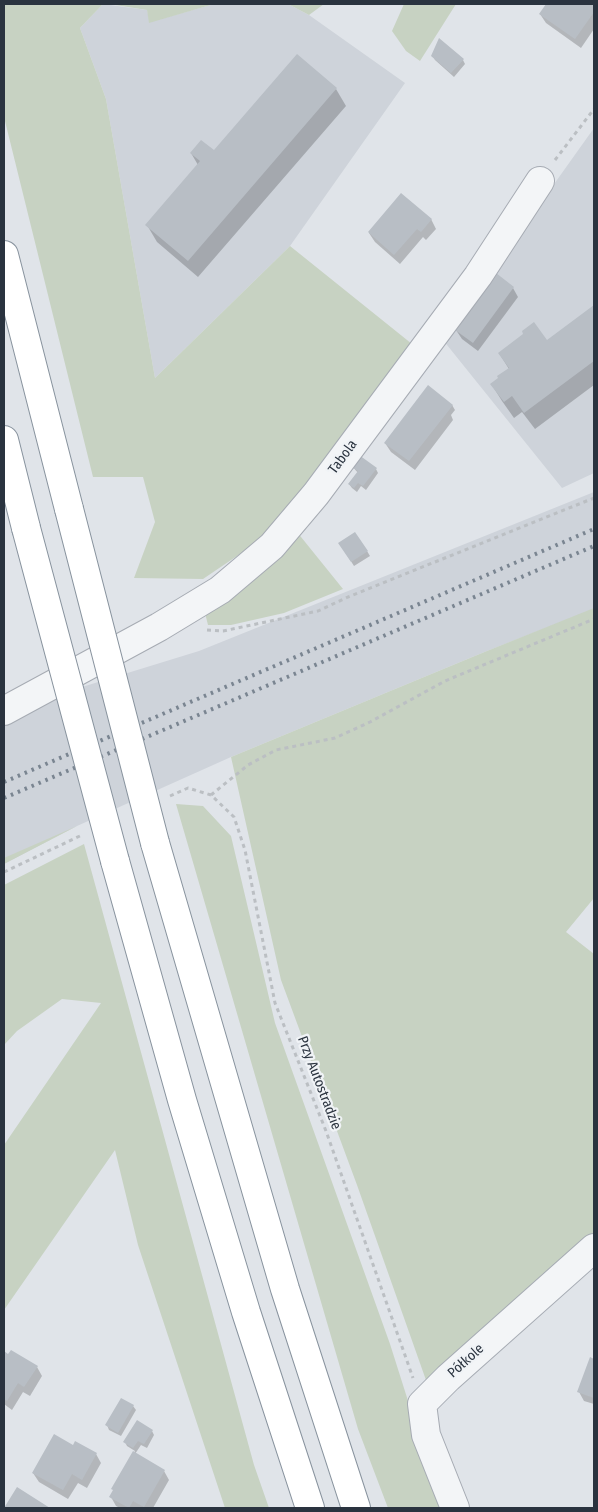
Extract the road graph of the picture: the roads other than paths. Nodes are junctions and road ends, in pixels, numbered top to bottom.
1 (540, 181) road end
2 (4, 255) edge
3 (4, 440) edge
4 (4, 711) edge
5 (594, 1248) edge
6 (310, 1508) edge
7 (356, 1508) edge
8 (455, 1508) edge

1 - 4 street, Tabola
2 - 7 highway, bridge
3 - 6 highway, bridge
5 - 8 street, Półkole

